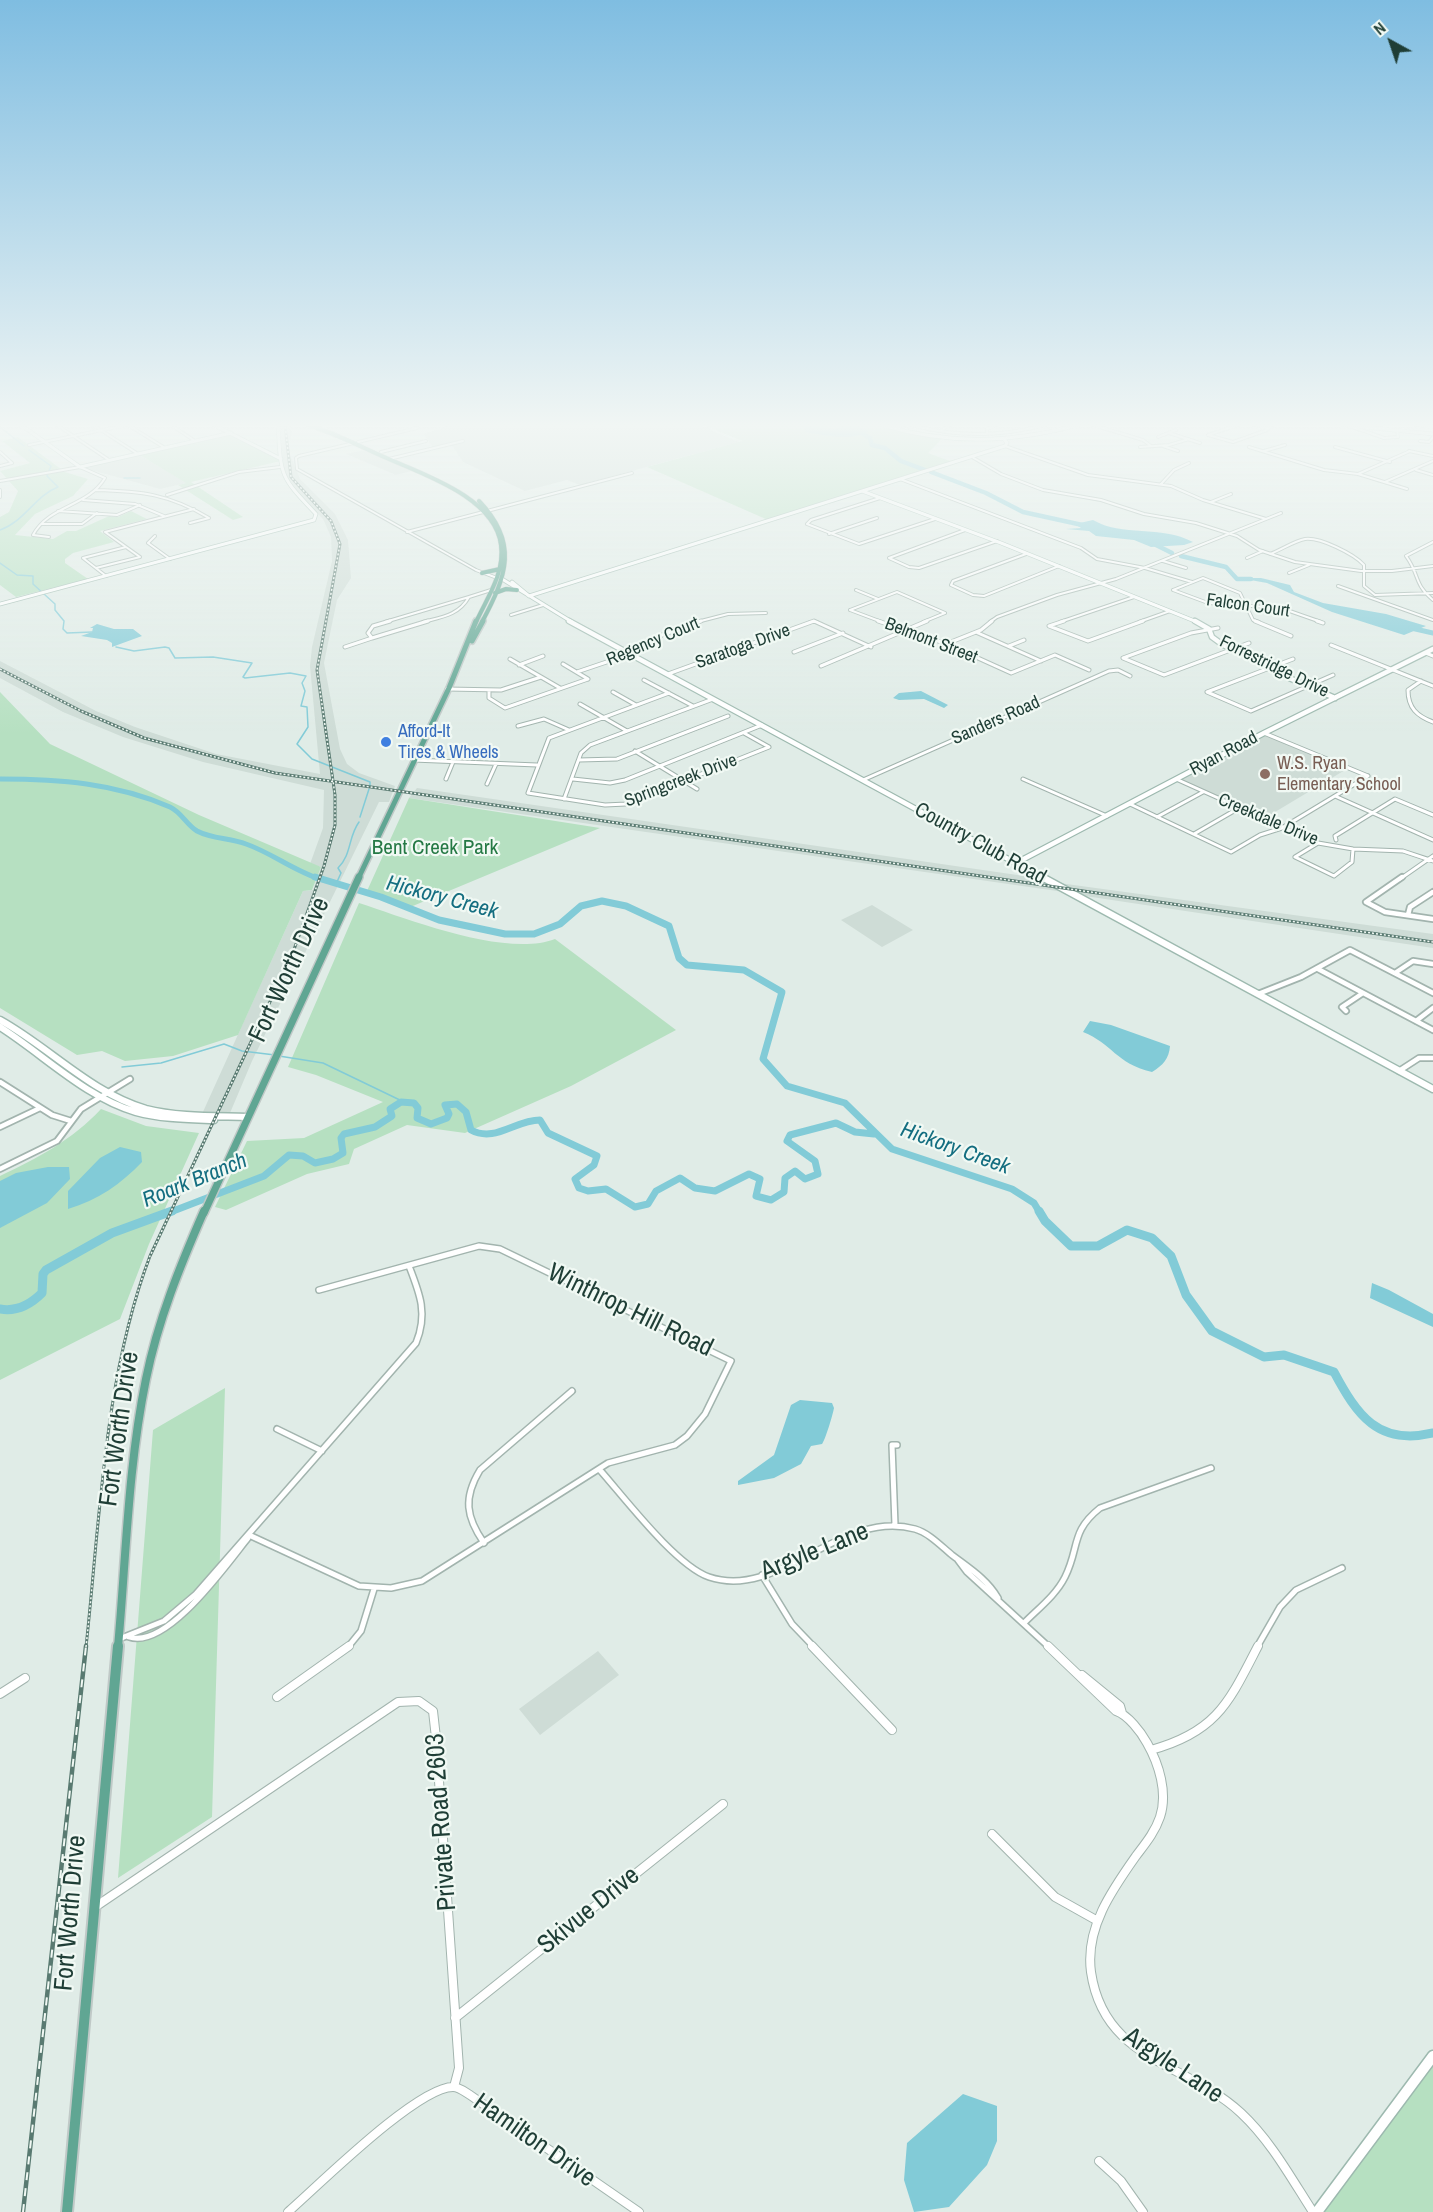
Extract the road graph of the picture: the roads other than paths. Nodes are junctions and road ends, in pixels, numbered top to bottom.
1 (39, 528) edge
2 (119, 528) edge
3 (284, 528) edge
4 (400, 528) edge
5 (422, 528) edge
6 (495, 528) edge
7 (500, 528) edge
8 (743, 528) edge
9 (818, 528) edge
10 (846, 528) edge
11 (907, 528) edge
12 (960, 528) edge
13 (1029, 528) edge
14 (1211, 528) edge
15 (1244, 528) edge
16 (965, 530) junction
17 (407, 532) junction
18 (829, 534) junction
19 (1230, 534) junction
20 (155, 536) dead end
21 (49, 537) dead end
22 (997, 541) junction
23 (1432, 542) edge
24 (126, 547) junction
25 (1263, 551) junction
26 (1026, 554) junction
27 (1270, 554) junction
28 (1246, 558) dead end
29 (170, 559) junction
30 (1162, 561) junction
31 (1168, 563) junction
32 (1309, 565) junction
33 (1059, 566) junction
34 (1433, 566) edge
35 (96, 568) junction
36 (1145, 568) junction
37 (1415, 568) junction
38 (500, 569) junction
39 (1361, 571) junction
40 (1289, 573) dead end
41 (484, 574) junction
42 (106, 576) junction
43 (498, 579) junction
44 (1190, 583) junction
45 (1100, 584) junction
46 (1338, 586) dead end
47 (517, 590) junction
48 (856, 590) dead end
49 (493, 591) junction
50 (1433, 593) edge
51 (1425, 594) junction
52 (529, 596) junction
53 (469, 597) junction
54 (1134, 597) junction
55 (878, 600) junction
56 (1433, 600) edge
57 (0, 604) edge
58 (543, 605) junction
59 (1247, 606) junction
60 (1170, 612) junction
61 (765, 613) dead end
62 (511, 615) dead end
63 (1433, 620) edge
64 (1323, 623) dead end
65 (1218, 628) dead end
66 (1209, 629) junction
67 (905, 630) junction
68 (977, 632) junction
69 (843, 633) junction
70 (1291, 636) dead end
71 (372, 638) junction
72 (1024, 640) dead end
73 (1250, 643) dead end
74 (947, 644) junction
75 (1331, 645) dead end
76 (871, 646) junction
77 (941, 646) dead end
78 (1009, 646) junction
79 (345, 647) dead end
80 (1233, 649) junction
81 (794, 652) dead end
82 (1431, 653) edge
83 (630, 654) junction
84 (543, 656) dead end
85 (510, 659) dead end
86 (1293, 659) dead end
87 (1041, 661) junction
88 (563, 664) dead end
89 (519, 665) junction
90 (821, 666) dead end
91 (1273, 668) junction
92 (1089, 670) dead end
93 (1392, 670) junction
94 (577, 672) junction
95 (668, 674) junction
96 (1333, 675) dead end
97 (1130, 676) dead end
98 (541, 677) junction
99 (644, 680) dead end
100 (1421, 681) junction
101 (1310, 686) junction
102 (1433, 686) edge
103 (560, 688) junction
104 (447, 689) junction
105 (489, 691) junction
106 (613, 692) dead end
107 (669, 693) junction
108 (1335, 698) junction
109 (713, 699) junction
110 (580, 704) dead end
111 (636, 705) junction
112 (693, 706) junction
113 (728, 716) dead end
114 (603, 718) junction
115 (1433, 723) edge
116 (762, 725) junction
117 (518, 726) dead end
118 (569, 730) junction
119 (627, 732) junction
120 (744, 733) junction
121 (1264, 733) junction
122 (636, 752) junction
123 (413, 760) junction
124 (579, 760) junction
125 (453, 762) junction
126 (496, 764) junction
127 (537, 765) junction
128 (659, 766) junction
129 (1023, 778) dead end
130 (446, 779) dead end
131 (573, 779) junction
132 (1176, 779) junction
133 (863, 780) junction
134 (684, 781) junction
135 (487, 784) dead end
136 (697, 789) dead end
137 (1203, 792) junction
138 (1335, 796) junction
139 (564, 799) junction
140 (1130, 804) junction
141 (1239, 808) junction
142 (1372, 813) junction
143 (1433, 815) edge
144 (1107, 816) junction
145 (1157, 817) junction
146 (1282, 828) junction
147 (1194, 834) junction
148 (1336, 840) dead end
149 (1433, 840) edge
150 (1318, 843) junction
151 (1353, 849) junction
152 (1432, 859) edge
153 (1016, 863) junction
154 (1433, 892) edge
155 (1408, 915) junction
156 (1433, 919) edge
157 (1433, 964) edge
158 (1318, 969) junction
159 (1395, 973) junction
160 (1363, 993) junction
161 (1433, 993) edge
162 (1258, 994) junction
163 (1433, 1008) edge
164 (1346, 1011) dead end
165 (0, 1020) edge
166 (1416, 1021) junction
167 (0, 1027) edge
168 (1433, 1030) edge
169 (1433, 1058) edge
170 (1399, 1071) junction
171 (130, 1079) dead end
172 (1, 1084) edge
173 (1433, 1089) edge
174 (105, 1094) junction
175 (40, 1108) junction
176 (246, 1119) junction
177 (71, 1121) junction
178 (0, 1127) edge
179 (0, 1168) edge
180 (409, 1266) junction
181 (319, 1290) dead end
182 (572, 1390) dead end
183 (277, 1429) dead end
184 (897, 1445) dead end
185 (322, 1451) junction
186 (1211, 1467) dead end
187 (599, 1469) junction
188 (894, 1525) junction
189 (249, 1535) junction
190 (484, 1543) junction
191 (1342, 1569) dead end
192 (762, 1575) junction
193 (374, 1589) junction
194 (1024, 1622) junction
195 (123, 1638) junction
196 (24, 1678) dead end
197 (0, 1694) edge
198 (278, 1697) dead end
199 (892, 1730) dead end
200 (1151, 1750) junction
201 (723, 1804) dead end
202 (992, 1834) dead end
203 (93, 1908) junction
204 (1096, 1920) junction
205 (455, 2018) junction
206 (1433, 2056) edge
207 (454, 2087) junction
208 (1099, 2161) dead end
209 (67, 2212) edge
210 (288, 2212) edge
211 (639, 2212) edge
212 (1143, 2212) edge
213 (1315, 2212) edge

1 - 21 street
2 - 24 street
3 - 29 street
4 - 17 street
5 - 17 street
6 - 38 main road, Fort Worth Drive
7 - 43 main road, Fort Worth Drive
8 - 52 street
9 - 18 street
10 - 18 street
11 - 18 street
12 - 16 street, Forrestridge Drive
13 - 36 street
14 - 19 street
15 - 19 street
16 - 22 street, Forrestridge Drive
16 - 22 street
17 - 41 street
19 - 25 street
19 - 30 street
20 - 29 street
22 - 26 street, Forrestridge Drive
23 - 37 street
24 - 35 street
24 - 35 street
25 - 27 street
25 - 28 street
26 - 33 street, Forrestridge Drive
26 - 33 street
27 - 32 street
27 - 39 street
29 - 42 street
30 - 31 street
30 - 36 street
31 - 31 street
32 - 39 street
32 - 40 street
33 - 45 street, Forrestridge Drive
34 - 37 street
35 - 42 street
36 - 44 street
36 - 45 street
37 - 39 street
37 - 51 street
38 - 41 main road
38 - 43 main road, Fort Worth Drive
39 - 51 street
41 - 43 main road
42 - 57 street
43 - 47 street, Country Club Road
43 - 49 main road, Fort Worth Drive
43 - 52 street, Country Club Road
44 - 59 street
44 - 59 street, Falcon Court
45 - 54 street, Forrestridge Drive
45 - 68 street
46 - 63 street
47 - 49 main road
47 - 52 street, Country Club Road
48 - 55 street
49 - 53 street
49 - 104 main road, Fort Worth Drive
50 - 51 street
51 - 56 street
52 - 58 street, Country Club Road
53 - 71 street
53 - 71 street
54 - 60 street, Forrestridge Drive
54 - 60 street
55 - 67 street, Belmont Street
55 - 67 street
58 - 62 street
58 - 83 street, Country Club Road
59 - 64 street, Falcon Court
59 - 70 street
60 - 66 street, Forrestridge Drive
61 - 83 street, Regency Court
65 - 66 street
66 - 80 street, Forrestridge Drive
66 - 80 street
67 - 74 street, Belmont Street
67 - 76 street
68 - 74 street
68 - 78 street
69 - 76 street
69 - 81 street
69 - 95 street, Saratoga Drive
71 - 79 street
72 - 78 street
73 - 80 street
74 - 77 street
74 - 87 street, Belmont Street
75 - 93 street
76 - 90 street
78 - 87 street
80 - 91 street, Forrestridge Drive
82 - 93 street, Ryan Road
83 - 94 street, Regency Court
83 - 95 street, Country Club Road
84 - 89 street
85 - 89 street
86 - 91 street
87 - 92 street
88 - 94 street
89 - 98 street
91 - 101 street, Forrestridge Drive
91 - 101 street
93 - 100 street
93 - 108 street, Ryan Road
94 - 103 street
95 - 109 street, Country Club Road
96 - 101 street
97 - 133 street, Sanders Road
98 - 103 street
98 - 105 street
99 - 107 street
100 - 102 street
100 - 115 street
101 - 108 street, Forrestridge Drive
103 - 105 street
104 - 105 street
104 - 123 main road, Fort Worth Drive
106 - 111 street
107 - 111 street
107 - 112 street
108 - 121 street, Ryan Road
109 - 112 street
109 - 116 street, Country Club Road
110 - 114 street
111 - 114 street
112 - 119 street
113 - 122 street
114 - 118 street
114 - 119 street
116 - 120 street
116 - 133 street, Country Club Road
117 - 118 street
118 - 127 street
119 - 124 street
120 - 128 street
120 - 134 street, Springcreek Drive
121 - 132 street, Ryan Road
121 - 138 street
122 - 124 street
122 - 128 street
123 - 125 street
123 - 176 main road, Fort Worth Drive
124 - 131 street
125 - 126 street
125 - 130 street
126 - 127 street
126 - 135 street
127 - 139 street, Springcreek Drive
128 - 131 street
128 - 134 street
129 - 144 street
131 - 139 street
132 - 137 street, Creekdale Drive
132 - 140 street, Ryan Road
133 - 153 street, Country Club Road
134 - 136 street
134 - 139 street, Springcreek Drive
137 - 141 street, Creekdale Drive
137 - 145 street
138 - 142 street
138 - 146 street
140 - 144 street, Ryan Road
140 - 145 street
141 - 146 street, Creekdale Drive
141 - 147 street
142 - 143 street
142 - 148 street
142 - 149 street
144 - 153 street, Ryan Road
145 - 147 street
146 - 147 street
146 - 150 street, Creekdale Drive
150 - 151 street, Creekdale Drive
150 - 151 street
151 - 152 street, Creekdale Drive
152 - 155 street
153 - 162 street, Country Club Road
154 - 155 street
155 - 156 street
157 - 159 street
158 - 159 street
158 - 160 street
158 - 162 street
159 - 161 street
160 - 164 street
160 - 166 street
162 - 170 street, Country Club Road
163 - 166 street
165 - 174 street
166 - 168 street
167 - 174 street
169 - 170 street
170 - 173 street, Country Club Road
171 - 174 street
172 - 175 street
174 - 176 street
174 - 177 street
175 - 177 street
175 - 178 street
176 - 195 main road, Fort Worth Drive
177 - 179 street
180 - 181 street, Winthrop Hill Road
180 - 185 street
180 - 187 street, Winthrop Hill Road
182 - 190 street
183 - 185 street
184 - 188 street
185 - 189 street
186 - 194 street
187 - 190 street, Winthrop Hill Road
187 - 192 street, Argyle Lane
188 - 192 street, Argyle Lane
188 - 194 street, Argyle Lane
189 - 193 street, Winthrop Hill Road
189 - 195 street
190 - 193 street, Winthrop Hill Road
191 - 200 street
192 - 199 street
193 - 198 street
194 - 200 street, Argyle Lane
195 - 203 main road, Fort Worth Drive
196 - 197 street
200 - 204 street, Argyle Lane
201 - 205 street, Skivue Drive
202 - 204 street
203 - 205 street, Private Road 2603
203 - 209 main road, Fort Worth Drive
204 - 213 street, Argyle Lane
205 - 207 street, Private Road 2603
206 - 213 street
207 - 210 street, Hamilton Drive
207 - 211 street, Hamilton Drive
208 - 212 street

